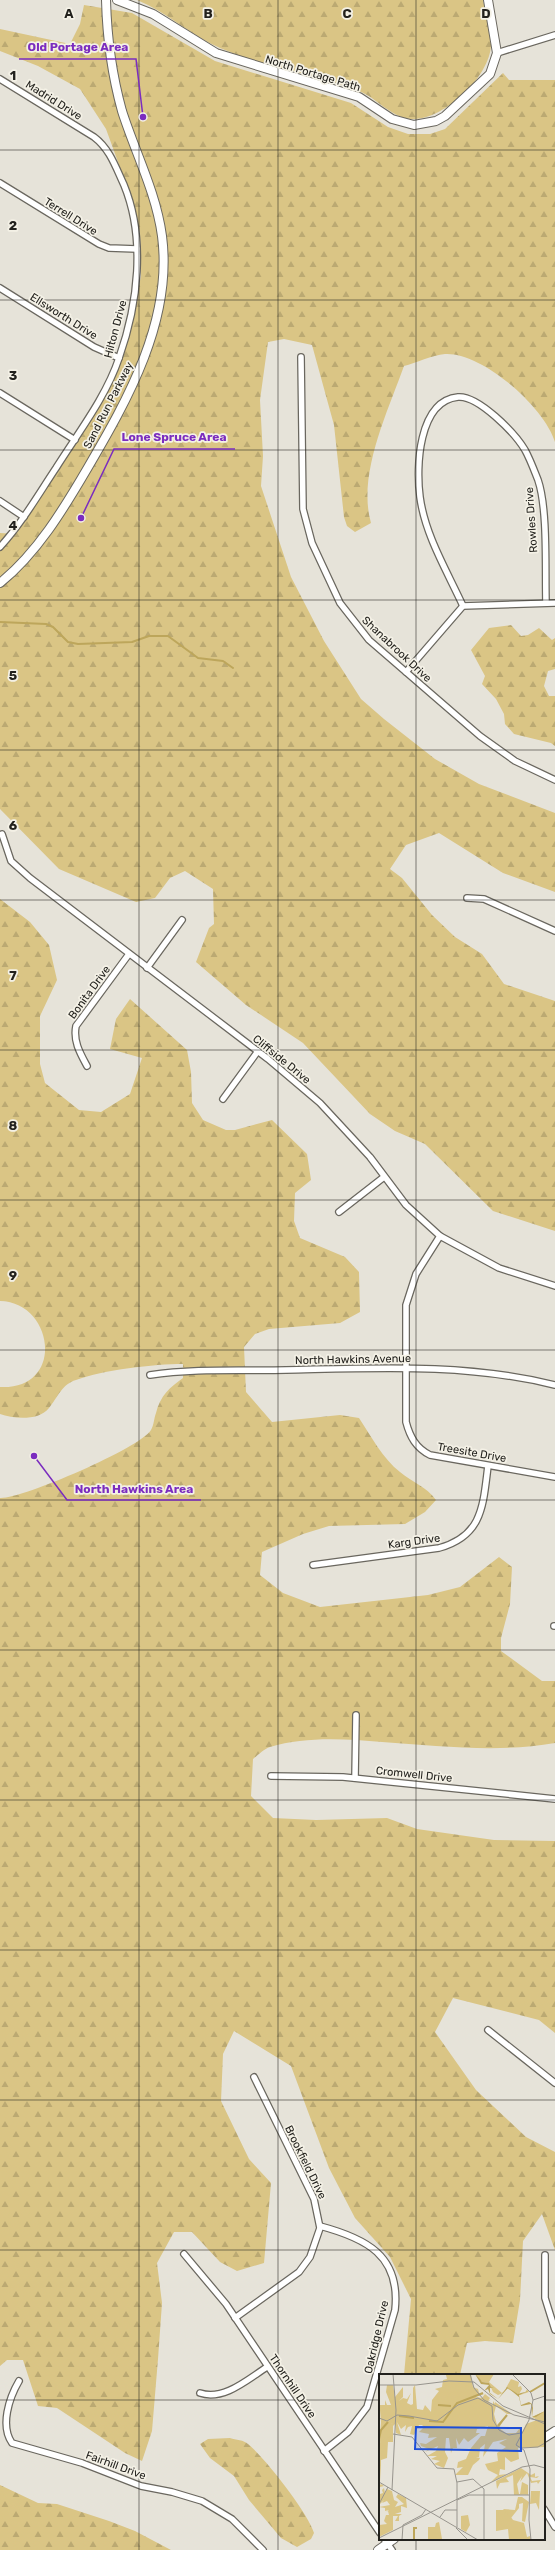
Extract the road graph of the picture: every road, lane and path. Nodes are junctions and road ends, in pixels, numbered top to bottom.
1 (106, 0) edge
2 (117, 0) edge
3 (488, 0) edge
4 (555, 35) edge
5 (497, 53) junction
6 (0, 78) edge
7 (97, 140) joint
8 (0, 183) edge
9 (137, 249) junction
10 (0, 288) edge
11 (301, 357) dead end
12 (119, 358) junction
13 (0, 393) edge
14 (75, 440) junction
15 (0, 501) edge
16 (24, 517) junction
17 (0, 547) edge
18 (0, 583) edge
19 (555, 603) edge
20 (546, 604) junction
21 (463, 606) junction
22 (406, 672) junction
23 (555, 780) edge
24 (2, 834) dead end
25 (467, 898) dead end
26 (182, 920) dead end
27 (555, 931) edge
28 (129, 954) junction
29 (147, 968) junction
30 (258, 1051) junction
31 (87, 1066) dead end
32 (223, 1099) dead end
33 (384, 1177) junction
34 (339, 1212) dead end
35 (440, 1236) junction
36 (555, 1286) edge
37 (406, 1368) junction
38 (150, 1375) dead end
39 (555, 1385) edge
40 (488, 1466) junction
41 (555, 1477) edge
42 (313, 1565) dead end
43 (356, 1715) dead end
44 (271, 1776) dead end
45 (355, 1778) junction
46 (555, 1799) edge
47 (488, 2030) dead end
48 (254, 2077) dead end
49 (555, 2083) edge
50 (320, 2226) junction
51 (184, 2254) dead end
52 (545, 2255) dead end
53 (235, 2318) junction
54 (555, 2330) edge
55 (267, 2367) junction
56 (19, 2381) dead end
57 (200, 2394) dead end
58 (555, 2431) edge
59 (545, 2437) edge
60 (324, 2451) junction
61 (545, 2511) edge
62 (555, 2527) edge
63 (379, 2532) edge
64 (389, 2543) edge
65 (263, 2550) edge
66 (378, 2550) edge

1 - 18 street, Sand Run Parkway
2 - 5 street, North Portage Path
3 - 5 street, North Portage Path
4 - 5 street
6 - 7 street, Madrid Drive
7 - 9 street, Hilton Drive
8 - 9 street, Terrell Drive
9 - 12 street, Hilton Drive
10 - 12 street, Ellsworth Drive
11 - 22 street, Shanabrook Drive
12 - 14 street, Hilton Drive
13 - 14 street
14 - 16 street, Hilton Drive
15 - 16 street
16 - 17 street, Hilton Drive
19 - 20 street
20 - 21 street
20 - 21 street, Rowles Drive
21 - 22 street
22 - 23 street, Shanabrook Drive
24 - 28 street, Cliffside Drive
25 - 27 street
26 - 29 street
28 - 29 street, Cliffside Drive
28 - 31 street, Bonita Drive
29 - 30 street, Cliffside Drive
30 - 32 street
30 - 33 street, Cliffside Drive
33 - 34 street
33 - 35 street, Cliffside Drive
35 - 36 street, Cliffside Drive
35 - 37 street, Treesite Drive
37 - 38 street, North Hawkins Avenue
37 - 39 street, North Hawkins Avenue
37 - 40 street, Treesite Drive
40 - 41 street, Treesite Drive
40 - 42 street, Karg Drive
43 - 45 street
44 - 45 street, Cromwell Drive
45 - 46 street, Cromwell Drive
47 - 49 street
48 - 50 street, Brookfield Drive
50 - 53 street, Brookfield Drive
50 - 60 street, Oakridge Drive
51 - 53 street, Thornhill Drive
52 - 54 street
53 - 55 street, Thornhill Drive
55 - 57 street
55 - 60 street, Thornhill Drive
56 - 65 street, Fairhill Drive
58 - 59 street
60 - 63 street, Thornhill Drive
61 - 62 street
64 - 66 street

